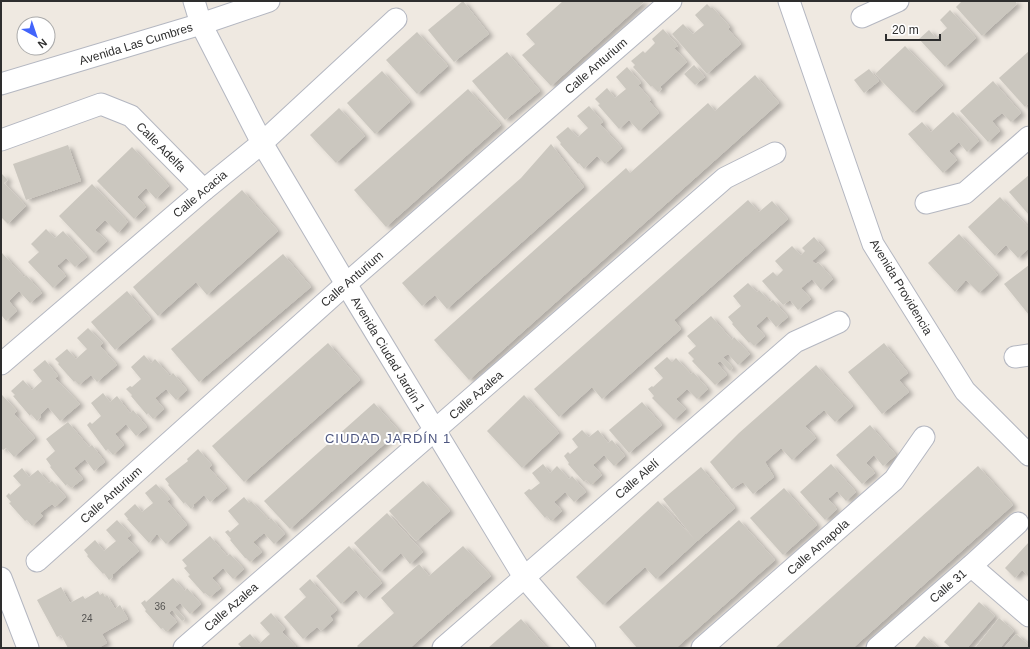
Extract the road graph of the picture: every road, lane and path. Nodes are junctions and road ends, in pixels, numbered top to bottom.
1 (194, 1) edge
2 (270, 1) edge
3 (671, 1) edge
4 (789, 1) edge
5 (898, 1) edge
6 (862, 17) dead end
7 (396, 19) dead end
8 (201, 24) junction
9 (1, 84) edge
10 (1029, 137) edge
11 (1, 140) edge
12 (262, 143) junction
13 (775, 153) dead end
14 (204, 190) junction
15 (926, 203) dead end
16 (346, 284) junction
17 (839, 322) dead end
18 (1, 364) edge
19 (434, 430) junction
20 (924, 437) dead end
21 (1029, 455) edge
22 (1018, 523) dead end
23 (38, 561) dead end
24 (971, 566) junction
25 (524, 577) junction
26 (1, 578) edge
27 (1029, 616) edge
28 (28, 648) edge
29 (184, 648) edge
30 (443, 648) edge
31 (585, 648) edge
32 (702, 648) edge
33 (876, 648) edge

1 - 8 street, Avenida Ciudad Jardín 1
2 - 8 street, Avenida Las Cumbres
3 - 16 street, Calle Anturium
4 - 21 street, Avenida Providencia
5 - 6 street
7 - 12 street, Calle Acacia
8 - 9 street, Avenida Las Cumbres
8 - 12 street, Avenida Ciudad Jardín 1
10 - 15 street
11 - 14 street, Calle Adelfa
12 - 14 street, Calle Acacia
12 - 16 street, Avenida Ciudad Jardín 1
13 - 19 street, Calle Azalea
14 - 18 street, Calle Acacia
16 - 19 street, Avenida Ciudad Jardín 1
16 - 23 street, Calle Anturium
17 - 25 street, Calle Alelí
19 - 25 street, Avenida Ciudad Jardín 1
19 - 29 street, Calle Azalea
20 - 32 street, Calle Amapola
22 - 24 street, Calle 31
24 - 27 street
24 - 33 street, Calle 31
25 - 30 street, Calle Alelí
25 - 31 street, Avenida Ciudad Jardín 1
26 - 28 street

